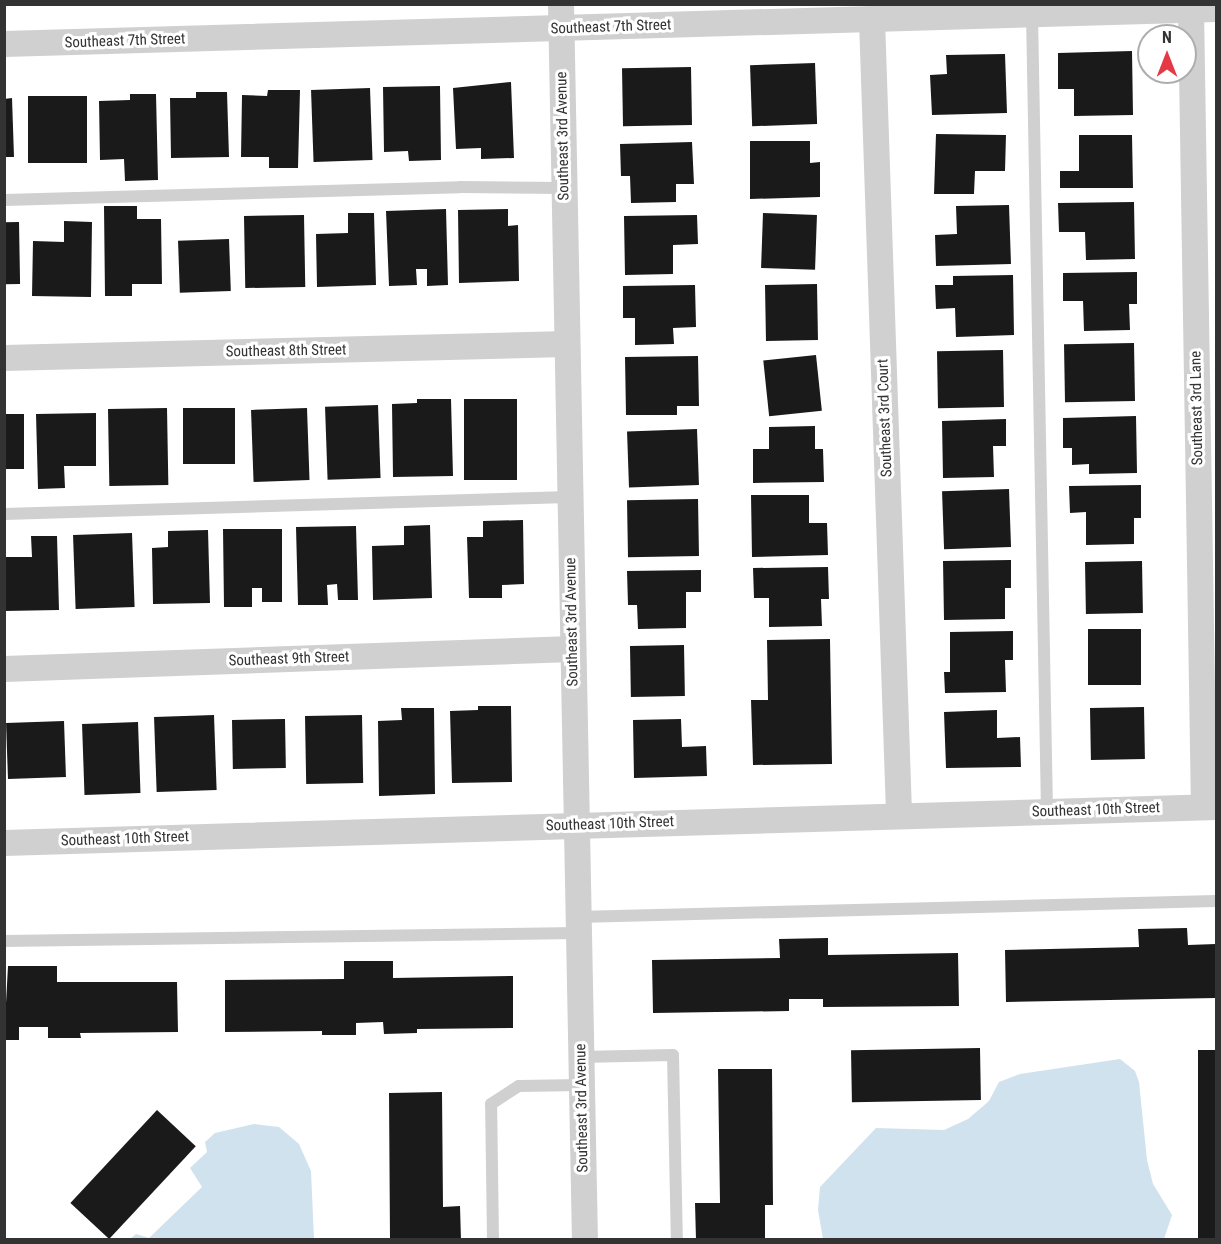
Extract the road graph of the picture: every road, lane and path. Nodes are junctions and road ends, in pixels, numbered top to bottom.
1 (1191, 9) junction
2 (1216, 9) edge
3 (1032, 15) junction
4 (561, 17) edge
5 (872, 20) junction
6 (4, 44) edge
7 (564, 188) junction
8 (4, 200) edge
9 (567, 344) junction
10 (4, 358) edge
11 (570, 497) junction
12 (4, 514) edge
13 (573, 649) junction
14 (4, 669) edge
15 (1210, 807) edge
16 (1047, 811) junction
17 (899, 815) junction
18 (576, 824) junction
19 (4, 843) edge
20 (1216, 901) edge
21 (578, 925) junction
22 (4, 941) edge
23 (581, 1057) junction
24 (582, 1085) junction
25 (493, 1239) edge
26 (585, 1239) edge
27 (677, 1239) edge

1 - 2 street, Southeast 7th Street
1 - 3 street, Southeast 7th Street
1 - 15 street, Southeast 3rd Lane
3 - 5 street, Southeast 7th Street
3 - 16 lane
4 - 5 street, Southeast 7th Street
4 - 6 street, Southeast 7th Street
4 - 7 street, Southeast 3rd Avenue
5 - 17 street, Southeast 3rd Court
7 - 8 lane
7 - 9 street, Southeast 3rd Avenue
9 - 10 street, Southeast 8th Street
9 - 11 street, Southeast 3rd Avenue
11 - 12 lane
11 - 13 street, Southeast 3rd Avenue
13 - 14 street, Southeast 9th Street
13 - 18 street, Southeast 3rd Avenue
15 - 16 street, Southeast 10th Street
16 - 17 street, Southeast 10th Street
17 - 18 street, Southeast 10th Street
18 - 19 street, Southeast 10th Street
18 - 21 street, Southeast 3rd Avenue
20 - 21 lane
21 - 22 lane
21 - 23 street, Southeast 3rd Avenue
23 - 24 street, Southeast 3rd Avenue
23 - 27 lane
24 - 25 lane
24 - 26 street, Southeast 3rd Avenue

